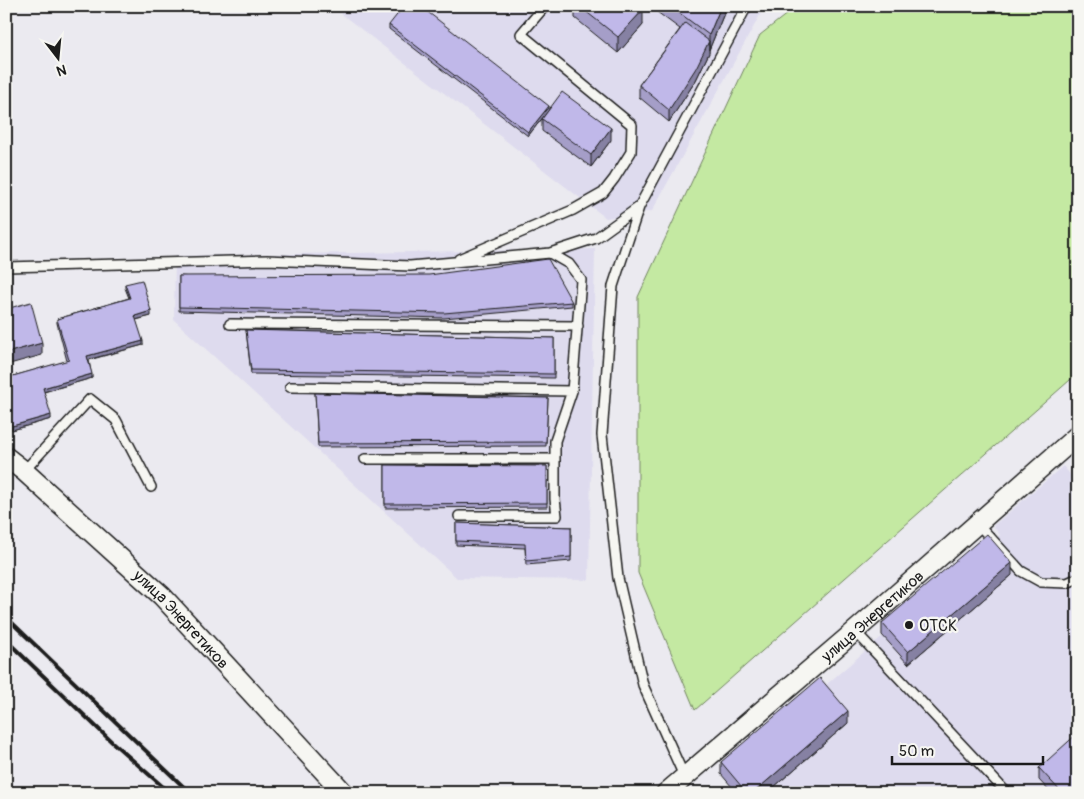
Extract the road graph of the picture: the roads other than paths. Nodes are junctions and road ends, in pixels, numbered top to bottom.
1 (545, 6) edge
2 (747, 6) edge
3 (639, 207) junction
4 (550, 253) junction
5 (451, 262) junction
6 (6, 267) edge
7 (230, 324) dead end
8 (578, 326) junction
9 (290, 387) dead end
10 (572, 391) junction
11 (1078, 435) edge
12 (6, 456) edge
13 (365, 459) dead end
14 (555, 459) junction
15 (24, 471) junction
16 (151, 487) dead end
17 (459, 516) dead end
18 (977, 522) junction
19 (1078, 578) edge
20 (855, 631) junction
21 (684, 776) junction
22 (344, 793) edge
23 (666, 793) edge
24 (1007, 793) edge

1 - 5 lane
2 - 3 lane
3 - 4 lane
3 - 21 lane
4 - 5 lane
4 - 8 lane
5 - 6 lane
7 - 8 lane
8 - 10 lane
9 - 10 lane
10 - 14 lane
11 - 18 street, улица Энергетиков
12 - 15 street, улица Энергетиков
13 - 14 lane
14 - 17 lane
15 - 16 lane
15 - 22 street, улица Энергетиков
18 - 19 lane
18 - 20 street, улица Энергетиков
20 - 21 street, улица Энергетиков
20 - 24 lane
21 - 23 street, улица Энергетиков

